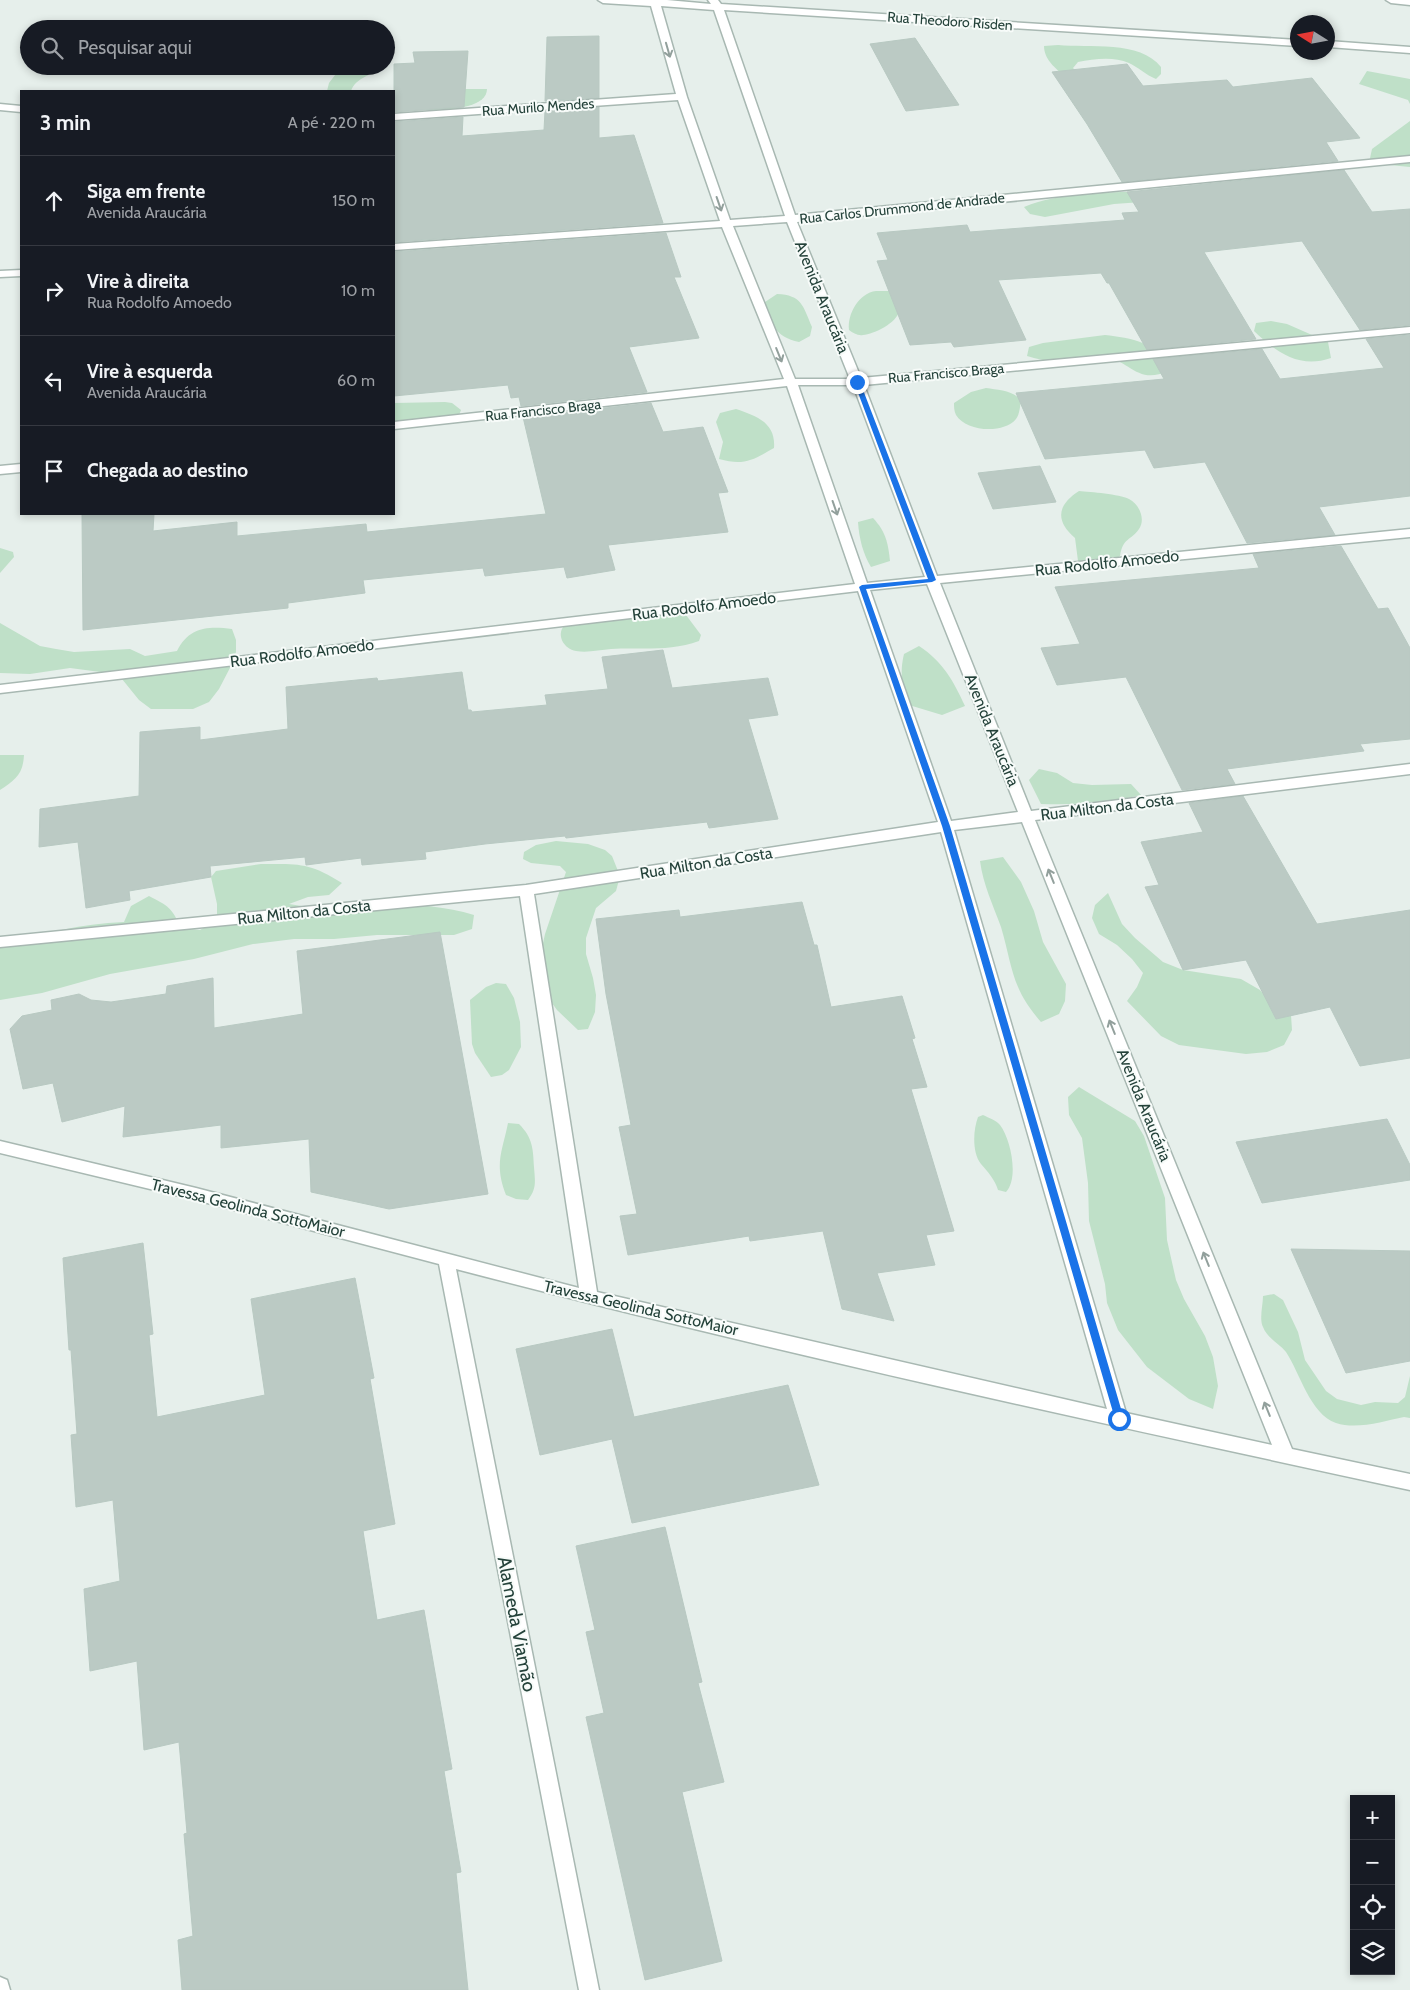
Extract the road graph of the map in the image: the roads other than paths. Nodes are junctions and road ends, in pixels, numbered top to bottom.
1 (604, 0) edge
2 (1391, 0) edge
3 (659, 2) edge
4 (1410, 2) edge
5 (715, 4) edge
6 (1290, 42) edge
7 (1335, 45) edge
8 (1410, 50) edge
9 (682, 97) junction
10 (0, 107) edge
11 (20, 109) edge
12 (395, 117) edge
13 (1410, 159) edge
14 (791, 219) junction
15 (726, 223) junction
16 (395, 246) edge
17 (20, 272) edge
18 (0, 274) edge
19 (1410, 330) edge
20 (791, 382) junction
21 (857, 382) junction
22 (395, 426) edge
23 (20, 468) edge
24 (0, 470) edge
25 (1410, 533) edge
26 (932, 580) junction
27 (862, 587) junction
28 (0, 689) edge
29 (1410, 769) edge
30 (1027, 817) junction
31 (946, 826) junction
32 (526, 890) junction
33 (0, 942) edge
34 (0, 1147) edge
35 (446, 1259) junction
36 (589, 1297) junction
37 (1119, 1419) junction
38 (1285, 1454) junction
39 (1410, 1482) edge
40 (589, 1990) edge

1 - 3 street, Rua Theodoro Risden
2 - 4 street
3 - 5 street, Rua Theodoro Risden
3 -> 9 street
5 - 6 street, Rua Theodoro Risden
5 - 14 street, Avenida Araucária
7 - 8 street
9 - 12 street, Rua Murilo Mendes
9 -> 15 street
10 - 11 street
13 - 14 street, Rua Carlos Drummond de Andrade
14 - 15 street, Rua Carlos Drummond de Andrade
14 - 21 street, Avenida Araucária
15 - 16 street, Rua Carlos Drummond de Andrade
15 -> 20 street
17 - 18 street
19 - 21 street, Rua Francisco Braga
20 - 21 street, Rua Francisco Braga
20 - 22 street, Rua Francisco Braga
20 -> 27 street
21 - 26 street, Avenida Araucária
23 - 24 street
25 - 26 street, Rua Rodolfo Amoedo
26 - 27 street, Rua Rodolfo Amoedo
26 - 30 street, Avenida Araucária
27 - 28 street, Rua Rodolfo Amoedo
27 - 31 street
29 - 30 street, Rua Milton da Costa
30 - 31 street, Rua Milton da Costa
38 -> 30 street, Avenida Araucária
31 - 32 street, Rua Milton da Costa
31 - 37 street
32 - 33 street, Rua Milton da Costa
32 - 36 street
34 - 35 street, Travessa Geolinda SottoMaior
35 - 36 street, Travessa Geolinda SottoMaior
35 - 40 street, Alameda Viamão
36 - 37 street, Travessa Geolinda SottoMaior
37 - 38 street, Travessa Geolinda SottoMaior
38 - 39 street, Travessa Geolinda SottoMaior

